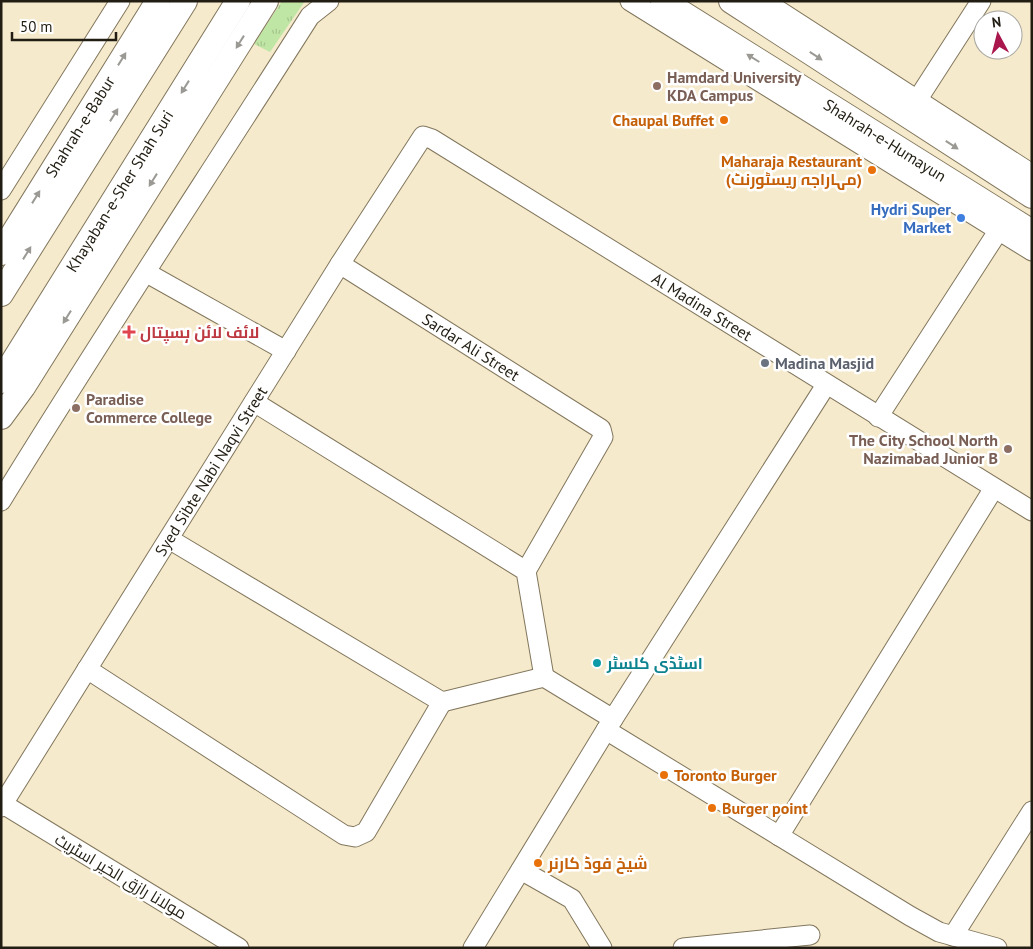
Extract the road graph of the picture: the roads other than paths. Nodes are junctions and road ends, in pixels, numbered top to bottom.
1 (120, 1) edge
2 (158, 1) edge
3 (185, 1) edge
4 (238, 1) edge
5 (266, 1) edge
6 (329, 1) edge
7 (630, 1) edge
8 (663, 1) edge
9 (764, 1) edge
10 (981, 1) edge
11 (738, 3) edge
12 (720, 36) junction
13 (913, 107) junction
14 (423, 136) joint
15 (1032, 174) edge
16 (1, 190) edge
17 (1032, 196) edge
18 (1003, 223) junction
19 (1032, 232) edge
20 (1032, 251) edge
21 (1, 253) edge
22 (340, 264) junction
23 (147, 273) junction
24 (1, 294) edge
25 (286, 351) junction
26 (3, 378) edge
27 (826, 385) junction
28 (254, 402) junction
29 (1, 417) edge
30 (878, 417) junction
31 (994, 488) junction
32 (1, 502) edge
33 (1032, 511) edge
34 (169, 539) junction
35 (526, 571) junction
36 (87, 669) junction
37 (544, 677) junction
38 (442, 702) junction
39 (610, 724) junction
40 (2, 805) edge
41 (1032, 811) edge
42 (779, 836) junction
43 (520, 870) junction
44 (810, 935) dead end
45 (941, 938) edge
46 (239, 948) edge
47 (472, 948) edge
48 (602, 948) edge
49 (683, 948) edge
50 (997, 948) edge

1 - 16 street
21 -> 2 main road, Shahrah-e-Babur
24 -> 3 main road
4 -> 26 main road, Khayaban-e-Sher Shah Suri
5 -> 29 main road
6 - 23 street
7 - 18 street
8 - 12 main road, Shahrah-e-Humayun
9 - 13 street
10 - 13 street
11 - 12 main road
11 -> 13 main road, Shahrah-e-Humayun
18 -> 12 main road, Shahrah-e-Humayun
13 - 15 street
13 -> 17 main road, Shahrah-e-Humayun
14 - 22 street, Syed Sibte Nabi Naqvi Street
14 - 27 street, Al Madina Street
18 - 19 main road, Shahrah-e-Humayun
18 - 20 street
18 - 30 street
22 - 25 street, Syed Sibte Nabi Naqvi Street
22 - 35 street, Sardar Ali Street
23 - 25 street
23 - 32 street
25 - 28 street, Syed Sibte Nabi Naqvi Street
27 - 30 street, Al Madina Street
27 - 39 street
28 - 34 street, Syed Sibte Nabi Naqvi Street
28 - 35 street
30 - 31 street, Al Madina Street
31 - 33 street, Al Madina Street
31 - 42 street
34 - 36 street, Syed Sibte Nabi Naqvi Street
34 - 38 street
35 - 37 street
36 - 38 street
36 - 40 street, Syed Sibte Nabi Naqvi Street
37 - 38 street
37 - 39 street
39 - 42 street
39 - 43 street
40 - 46 street, مولانا رازق الخیر اسٹریٹ
41 - 45 street
42 - 45 street
43 - 47 street
43 - 48 street
44 - 49 street
45 - 50 street

